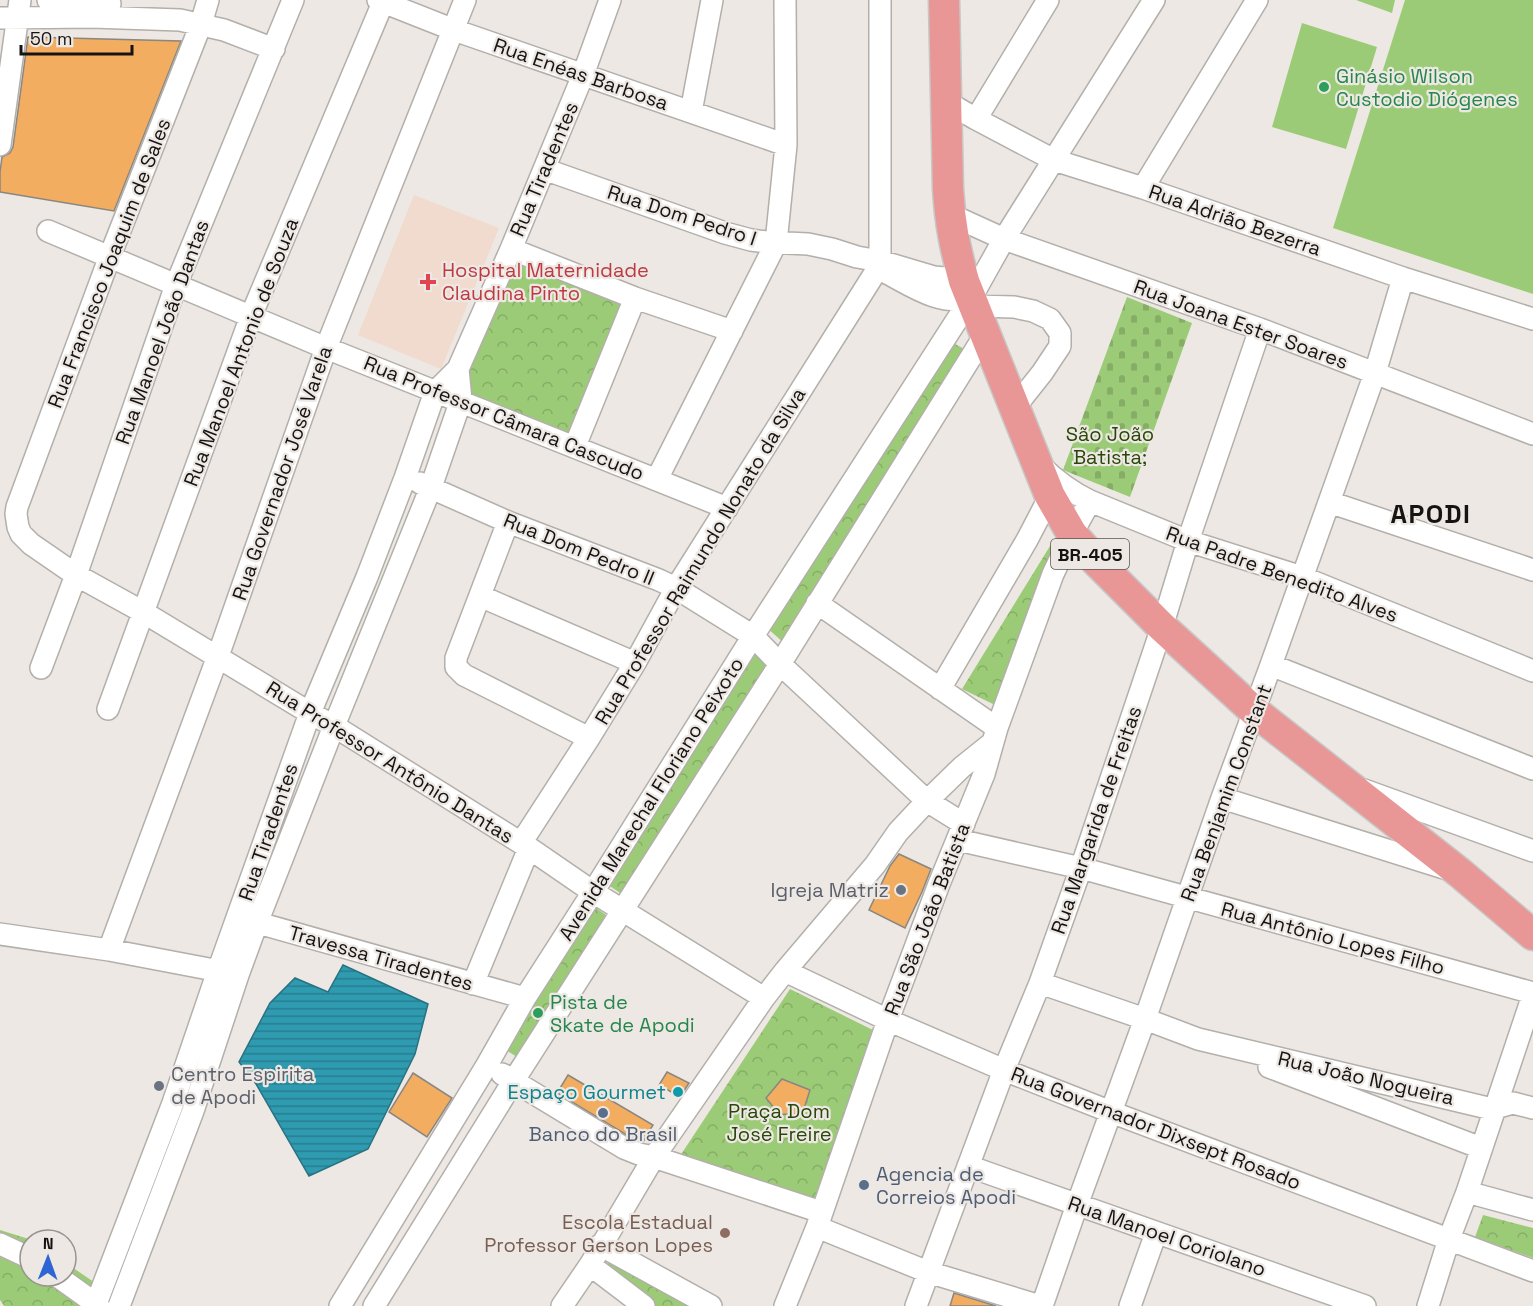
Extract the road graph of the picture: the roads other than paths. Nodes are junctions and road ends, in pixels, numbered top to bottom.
1 (48, 0) edge
2 (293, 0) edge
3 (465, 0) edge
4 (610, 0) edge
5 (712, 0) edge
6 (785, 0) edge
7 (880, 0) edge
8 (944, 0) edge
9 (1048, 0) edge
10 (1154, 0) edge
11 (1257, 0) edge
12 (382, 1) edge
13 (176, 9) edge
14 (205, 11) edge
15 (12, 12) edge
16 (454, 30) junction
17 (274, 49) junction
18 (583, 75) junction
19 (945, 101) junction
20 (691, 112) junction
21 (976, 119) junction
22 (0, 145) edge
23 (786, 146) junction
24 (1054, 160) junction
25 (543, 169) junction
26 (1143, 188) junction
27 (949, 214) junction
28 (48, 231) dead end
29 (1004, 239) junction
30 (776, 243) junction
31 (511, 249) junction
32 (110, 256) junction
33 (879, 265) junction
34 (1403, 278) junction
35 (176, 285) junction
36 (635, 298) junction
37 (975, 300) junction
38 (251, 316) junction
39 (1533, 319) edge
40 (1260, 329) junction
41 (732, 331) junction
42 (326, 348) junction
43 (458, 369) junction
44 (1375, 373) junction
45 (435, 392) junction
46 (460, 400) junction
47 (1015, 407) junction
48 (1533, 434) edge
49 (575, 446) junction
50 (1038, 464) junction
51 (405, 478) junction
52 (657, 479) junction
53 (431, 487) junction
54 (1050, 496) junction
55 (1090, 501) junction
56 (1329, 502) junction
57 (727, 508) junction
58 (508, 522) junction
59 (18, 527) joint
60 (1072, 534) junction
61 (1188, 541) junction
62 (1533, 570) edge
63 (76, 575) junction
64 (367, 577) junction
65 (1302, 577) junction
66 (391, 585) junction
67 (676, 588) junction
68 (480, 596) junction
69 (817, 603) junction
70 (143, 612) junction
71 (1162, 627) junction
72 (753, 636) junction
73 (218, 656) junction
74 (634, 663) junction
75 (780, 664) junction
76 (1271, 665) junction
77 (41, 668) dead end
78 (1533, 671) edge
79 (940, 689) junction
80 (108, 709) dead end
81 (1254, 711) junction
82 (310, 713) junction
83 (334, 726) junction
84 (995, 735) junction
85 (589, 738) junction
86 (1533, 769) edge
87 (1349, 784) junction
88 (1222, 798) junction
89 (927, 801) junction
90 (961, 832) junction
91 (525, 846) junction
92 (1533, 851) edge
93 (1081, 868) junction
94 (1460, 873) junction
95 (593, 892) junction
96 (1188, 898) junction
97 (623, 909) junction
98 (248, 920) junction
99 (0, 934) edge
100 (1533, 935) edge
101 (109, 950) junction
102 (785, 971) junction
103 (228, 973) junction
104 (1040, 983) junction
105 (473, 984) junction
106 (1533, 994) edge
107 (525, 998) junction
108 (764, 998) junction
109 (1145, 1019) junction
110 (888, 1020) junction
111 (1198, 1040) junction
112 (487, 1065) junction
113 (1004, 1070) junction
114 (514, 1080) junction
115 (183, 1107) junction
116 (1495, 1108) junction
117 (1533, 1108) edge
118 (1112, 1112) junction
119 (1481, 1148) junction
120 (654, 1156) junction
121 (968, 1166) junction
122 (1467, 1192) junction
123 (1077, 1205) junction
124 (1533, 1210) edge
125 (819, 1219) junction
126 (1156, 1233) junction
127 (1449, 1239) junction
128 (0, 1244) edge
129 (600, 1245) junction
130 (18, 1252) edge
131 (590, 1265) junction
132 (1533, 1271) edge
133 (928, 1272) junction
134 (74, 1288) edge
135 (98, 1305) edge
136 (119, 1306) edge
137 (340, 1306) edge
138 (374, 1306) edge
139 (562, 1306) edge
140 (644, 1306) edge
141 (711, 1306) edge
142 (785, 1306) edge
143 (916, 1306) edge
144 (1041, 1306) edge
145 (1130, 1306) edge
146 (1365, 1306) edge
147 (1428, 1306) edge

1 - 13 street
2 - 17 street, Rua Manoel João Dantas
3 - 16 street, Rua Governador José Varela
4 - 18 street, Rua Tiradentes
5 - 20 street
6 - 23 street
7 - 33 street
8 - 19 highway, BR-405
9 - 21 street
10 - 24 street
11 - 26 street
12 - 16 street, Rua Enéas Barbosa
12 - 38 street, Rua Manoel Antonio de Souza
13 - 14 street
13 - 15 street
14 - 17 street
14 - 32 street, Rua Francisco Joaquim de Sales
15 - 22 street
16 - 18 street, Rua Enéas Barbosa
16 - 42 street, Rua Governador José Varela
17 - 35 street, Rua Manoel João Dantas
18 - 20 street, Rua Enéas Barbosa
18 - 25 street, Rua Tiradentes
19 - 21 street, Rua Adrião Bezerra
19 - 27 highway, BR-405
20 - 23 street, Rua Enéas Barbosa
21 - 24 street, Rua Adrião Bezerra
23 - 30 street
24 - 26 street, Rua Adrião Bezerra
24 - 29 street
25 - 30 street, Rua Dom Pedro I
25 - 31 street, Rua Tiradentes
26 - 34 street, Rua Adrião Bezerra
27 - 29 street, Rua Joana Ester Soares
27 - 37 highway, BR-405
28 - 32 street, Rua Professor Câmara Cascudo
29 - 37 street
29 - 40 street, Rua Joana Ester Soares
30 - 33 street, Rua Dom Pedro I
30 - 41 street
31 - 36 street
31 - 43 street, Rua Tiradentes
32 - 35 street, Rua Professor Câmara Cascudo
32 - 59 street, Rua Francisco Joaquim de Sales
33 - 37 street, Rua Dom Pedro I
33 - 57 street, Rua Professor Raimundo Nonato da Silva
34 - 39 street, Rua Adrião Bezerra
34 - 44 street, Rua Benjamim Constant
35 - 38 street, Rua Professor Câmara Cascudo
35 - 63 street, Rua Manoel João Dantas
36 - 41 street
36 - 49 street
37 - 47 highway, BR-405
37 - 47 street, Rua Dom Pedro I
37 - 69 street, Avenida Marechal Floriano Peixoto
37 - 72 street, Avenida Marechal Floriano Peixoto
38 - 42 street, Rua Professor Câmara Cascudo
38 - 70 street, Rua Manoel Antonio de Souza
40 - 44 street, Rua Joana Ester Soares
40 - 61 street, Rua Margarida de Freitas
41 - 52 street
42 - 45 street, Rua Professor Câmara Cascudo
42 - 73 street, Rua Governador José Varela
43 - 45 street, Rua Tiradentes
43 - 46 street, Rua Tiradentes
44 - 48 street, Rua Joana Ester Soares
44 - 56 street, Rua Benjamim Constant
45 - 46 street, Rua Professor Câmara Cascudo
45 - 51 street, Rua Tiradentes
46 - 49 street, Rua Professor Câmara Cascudo
46 - 53 street, Rua Tiradentes
47 - 50 highway, BR-405
49 - 52 street, Rua Professor Câmara Cascudo
50 - 54 highway, BR-405
50 - 55 street, Rua Padre Benedito Alves
51 - 53 street, Rua Dom Pedro II
51 - 64 street, Rua Tiradentes
52 - 57 street, Rua Professor Câmara Cascudo
53 - 58 street, Rua Dom Pedro II
53 - 66 street, Rua Tiradentes
54 - 60 highway, BR-405
54 - 79 street
55 - 60 street, Rua São João Batista
55 - 61 street, Rua Padre Benedito Alves
56 - 62 street
56 - 65 street, Rua Benjamim Constant
57 - 67 street, Rua Professor Raimundo Nonato da Silva
58 - 67 street, Rua Dom Pedro II
58 - 68 street
59 - 63 street, Rua Professor Antônio Dantas
60 - 71 highway, BR-405
60 - 84 street, Rua São João Batista
61 - 65 street, Rua Padre Benedito Alves
61 - 71 street, Rua Margarida de Freitas
63 - 70 street, Rua Professor Antônio Dantas
63 - 77 street, Rua Manoel João Dantas
64 - 66 street
64 - 82 street, Rua Tiradentes
65 - 76 street, Rua Benjamim Constant
65 - 78 street, Rua Padre Benedito Alves
66 - 83 street, Rua Tiradentes
67 - 72 street, Rua Dom Pedro II
67 - 74 street, Rua Professor Raimundo Nonato da Silva
68 - 74 street
68 - 85 street
69 - 75 street, Avenida Marechal Floriano Peixoto
69 - 79 street
70 - 73 street, Rua Professor Antônio Dantas
70 - 80 street, Rua Manoel Antonio de Souza
71 - 81 highway, BR-405
71 - 93 street, Rua Margarida de Freitas
72 - 75 street, Rua Dom Pedro II
72 - 95 street, Avenida Marechal Floriano Peixoto
73 - 82 street, Rua Professor Antônio Dantas
73 - 101 street, Rua Governador José Varela
74 - 85 street, Rua Professor Raimundo Nonato da Silva
75 - 89 street, Rua Dom Pedro II
75 - 97 street, Avenida Marechal Floriano Peixoto
76 - 81 street, Rua Benjamim Constant
76 - 86 street
79 - 84 street
81 - 87 highway, BR-405
81 - 88 street, Rua Benjamim Constant
82 - 83 street, Rua Professor Antônio Dantas
82 - 98 street, Rua Tiradentes
83 - 91 street, Rua Professor Antônio Dantas
83 - 98 street, Rua Tiradentes
84 - 89 street
84 - 90 street, Rua São João Batista
85 - 91 street, Rua Professor Raimundo Nonato da Silva
87 - 92 street
87 - 94 highway, BR-405
88 - 94 street
88 - 96 street, Rua Benjamim Constant
89 - 90 street, Rua Antônio Lopes Filho
89 - 102 street
90 - 93 street, Rua Antônio Lopes Filho
90 - 110 street, Rua São João Batista
91 - 95 street, Rua Professor Antônio Dantas
91 - 105 street, Rua Professor Raimundo Nonato da Silva
93 - 96 street, Rua Antônio Lopes Filho
93 - 104 street, Rua Margarida de Freitas
94 - 100 highway, BR-405
95 - 97 street, Rua Professor Antônio Dantas
95 - 107 street, Avenida Marechal Floriano Peixoto
96 - 106 street, Rua Antônio Lopes Filho
96 - 109 street, Rua Benjamim Constant
97 - 108 street, Rua Professor Antônio Dantas
97 - 114 street, Avenida Marechal Floriano Peixoto
98 - 103 street, Rua Tiradentes
98 - 105 street, Travessa Tiradentes
99 - 101 street
101 - 103 street
102 - 108 street
102 - 110 street, Rua Governador Dixsept Rosado
103 - 115 street, Rua Tiradentes
104 - 109 street, Rua João Nogueira
104 - 113 street, Rua Margarida de Freitas
105 - 107 street, Travessa Tiradentes
106 - 116 street
107 - 112 street, Avenida Marechal Floriano Peixoto
108 - 120 street
109 - 111 street, Rua João Nogueira
109 - 118 street, Rua Benjamim Constant
110 - 113 street, Rua Governador Dixsept Rosado
110 - 125 street, Rua São João Batista
111 - 116 street, Rua João Nogueira
111 - 119 street, Rua João Nogueira
112 - 114 street
112 - 137 street, Avenida Marechal Floriano Peixoto
113 - 118 street, Rua Governador Dixsept Rosado
113 - 121 street, Rua Margarida de Freitas
114 - 120 street
114 - 138 street, Avenida Marechal Floriano Peixoto
115 - 135 street, Rua Tiradentes
115 - 136 street, Rua Tiradentes
116 - 117 street, Rua João Nogueira
116 - 119 street
118 - 123 street, Rua Benjamim Constant
118 - 127 street, Rua Governador Dixsept Rosado
119 - 122 street
120 - 125 street
120 - 129 street
121 - 123 street, Rua Manoel Coriolano
121 - 133 street, Rua Margarida de Freitas
122 - 124 street
122 - 127 street
123 - 126 street, Rua Manoel Coriolano
123 - 144 street, Rua Benjamim Constant
125 - 133 street
125 - 142 street, Rua São João Batista
126 - 145 street
126 - 146 street, Rua Manoel Coriolano
127 - 132 street, Rua Governador Dixsept Rosado
127 - 147 street
128 - 130 street
129 - 131 street
129 - 141 street
131 - 139 street
131 - 140 street
133 - 143 street, Rua Margarida de Freitas
133 - 144 street
134 - 135 street

